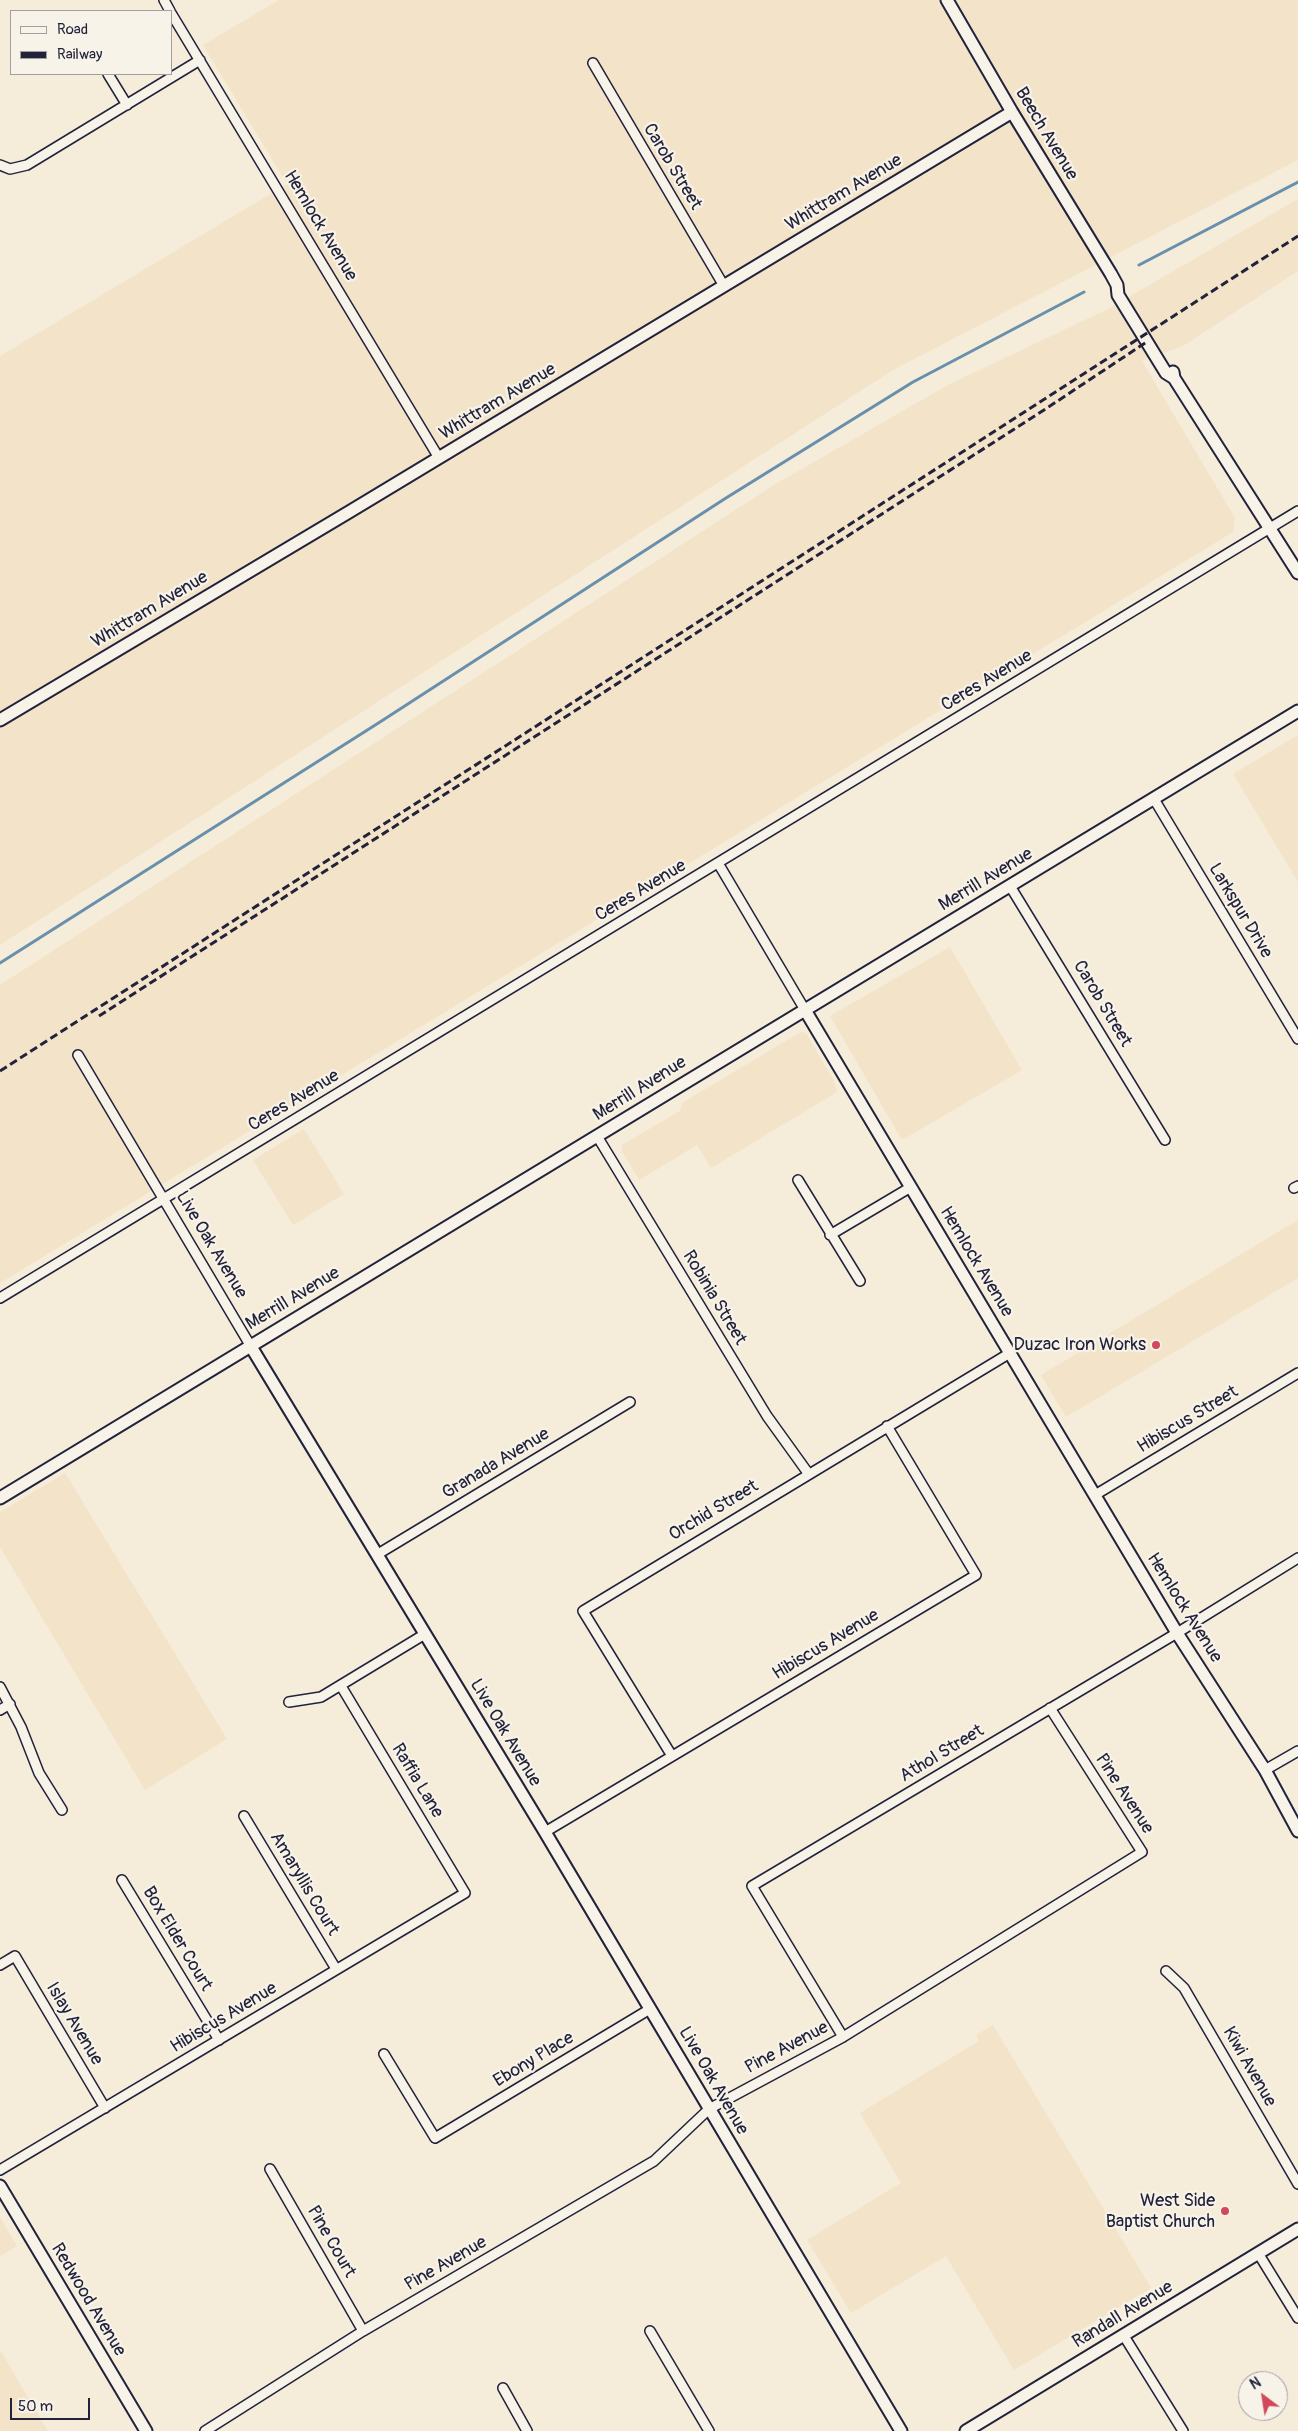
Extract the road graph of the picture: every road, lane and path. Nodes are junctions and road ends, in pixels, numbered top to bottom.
1 (947, 0) edge
2 (172, 14) edge
3 (200, 60) junction
4 (593, 64) dead end
5 (109, 75) edge
6 (127, 105) junction
7 (1012, 112) junction
8 (1, 166) edge
9 (724, 286) junction
10 (439, 458) junction
11 (1298, 511) edge
12 (1271, 528) junction
13 (1298, 573) edge
14 (1298, 711) edge
15 (0, 720) edge
16 (1154, 799) junction
17 (718, 863) junction
18 (1010, 886) junction
19 (805, 1010) junction
20 (1298, 1039) edge
21 (78, 1055) dead end
22 (597, 1136) junction
23 (1165, 1140) dead end
24 (798, 1180) dead end
25 (911, 1187) junction
26 (164, 1199) junction
27 (830, 1235) junction
28 (860, 1281) dead end
29 (0, 1298) edge
30 (250, 1345) junction
31 (1010, 1353) junction
32 (1298, 1373) edge
33 (630, 1402) dead end
34 (887, 1426) junction
35 (808, 1473) junction
36 (1095, 1495) junction
37 (0, 1498) edge
38 (378, 1554) junction
39 (1298, 1558) edge
40 (1178, 1633) junction
41 (425, 1634) junction
42 (341, 1686) junction
43 (0, 1687) edge
44 (290, 1702) dead end
45 (10, 1704) junction
46 (1050, 1708) junction
47 (0, 1710) edge
48 (1298, 1751) edge
49 (672, 1756) junction
50 (1265, 1770) junction
51 (62, 1810) dead end
52 (244, 1816) dead end
53 (1298, 1831) edge
54 (545, 1832) junction
55 (122, 1880) dead end
56 (465, 1893) joint
57 (0, 1965) edge
58 (336, 1969) junction
59 (1166, 1971) dead end
60 (650, 2009) junction
61 (843, 2037) junction
62 (219, 2040) junction
63 (384, 2054) dead end
64 (105, 2108) junction
65 (709, 2109) junction
66 (270, 2169) dead end
67 (0, 2170) edge
68 (1298, 2184) edge
69 (0, 2186) edge
70 (1298, 2229) edge
71 (1258, 2253) junction
72 (1298, 2318) edge
73 (363, 2331) junction
74 (650, 2331) dead end
75 (1124, 2336) junction
76 (503, 2388) dead end
77 (146, 2431) edge
78 (205, 2431) edge
79 (526, 2431) edge
80 (709, 2431) edge
81 (901, 2431) edge
82 (966, 2431) edge
83 (1183, 2431) edge

1 - 7 street, Beech Avenue
2 - 3 street, Hemlock Avenue
3 - 6 street
3 - 10 street, Hemlock Avenue
4 - 9 street, Carob Street
5 - 6 street
6 - 8 street
7 - 9 street, Whittram Avenue
7 - 12 street, Beech Avenue
9 - 10 street, Whittram Avenue
10 - 15 street, Whittram Avenue
11 - 12 street, Ceres Avenue
12 - 13 street, Beech Avenue
12 - 17 street, Ceres Avenue
14 - 16 street, Merrill Avenue
16 - 18 street, Merrill Avenue
16 - 20 street, Larkspur Drive
17 - 19 street, Hemlock Avenue
17 - 26 street, Ceres Avenue
18 - 19 street, Merrill Avenue
18 - 23 street, Carob Street
19 - 22 street, Merrill Avenue
19 - 25 street, Hemlock Avenue
21 - 26 street, Live Oak Avenue
22 - 30 street, Merrill Avenue
22 - 35 street, Robinia Street
24 - 27 street
25 - 27 street
25 - 31 street, Hemlock Avenue
26 - 29 street, Ceres Avenue
26 - 30 street, Live Oak Avenue
27 - 28 street
30 - 37 street, Merrill Avenue
30 - 38 street, Live Oak Avenue
31 - 34 street, Orchid Street
31 - 36 street, Hemlock Avenue
32 - 36 street, Hibiscus Street
33 - 38 street, Granada Avenue
34 - 35 street, Orchid Street
34 - 49 street, Hibiscus Avenue
35 - 49 street, Orchid Street
36 - 40 street, Hemlock Avenue
38 - 41 street, Live Oak Avenue
39 - 40 street, Athol Street
40 - 46 street, Athol Street
40 - 50 street, Hemlock Avenue
41 - 42 street
41 - 54 street, Live Oak Avenue
42 - 44 street
42 - 56 street, Raffia Lane
43 - 45 street
45 - 47 street
45 - 51 street
46 - 61 street, Pine Avenue
46 - 61 street, Athol Street
48 - 50 street
49 - 54 street, Hibiscus Avenue
50 - 53 street, Hemlock Avenue
52 - 58 street, Amaryllis Court
54 - 60 street, Live Oak Avenue
55 - 62 street, Box Elder Court
56 - 58 street, Hibiscus Avenue
57 - 64 street, Islay Avenue
58 - 62 street, Hibiscus Avenue
59 - 68 street, Kiwi Avenue
60 - 63 street, Ebony Place
60 - 65 street, Live Oak Avenue
61 - 65 street, Pine Avenue
62 - 64 street, Hibiscus Avenue
64 - 67 street, Hibiscus Avenue
65 - 73 street, Pine Avenue
65 - 81 street, Live Oak Avenue
66 - 73 street, Pine Court
69 - 77 street, Redwood Avenue
70 - 71 street, Randall Avenue
71 - 72 street
71 - 75 street, Randall Avenue
73 - 78 street, Pine Avenue
74 - 80 street
75 - 82 street, Randall Avenue
75 - 83 street
76 - 79 street

